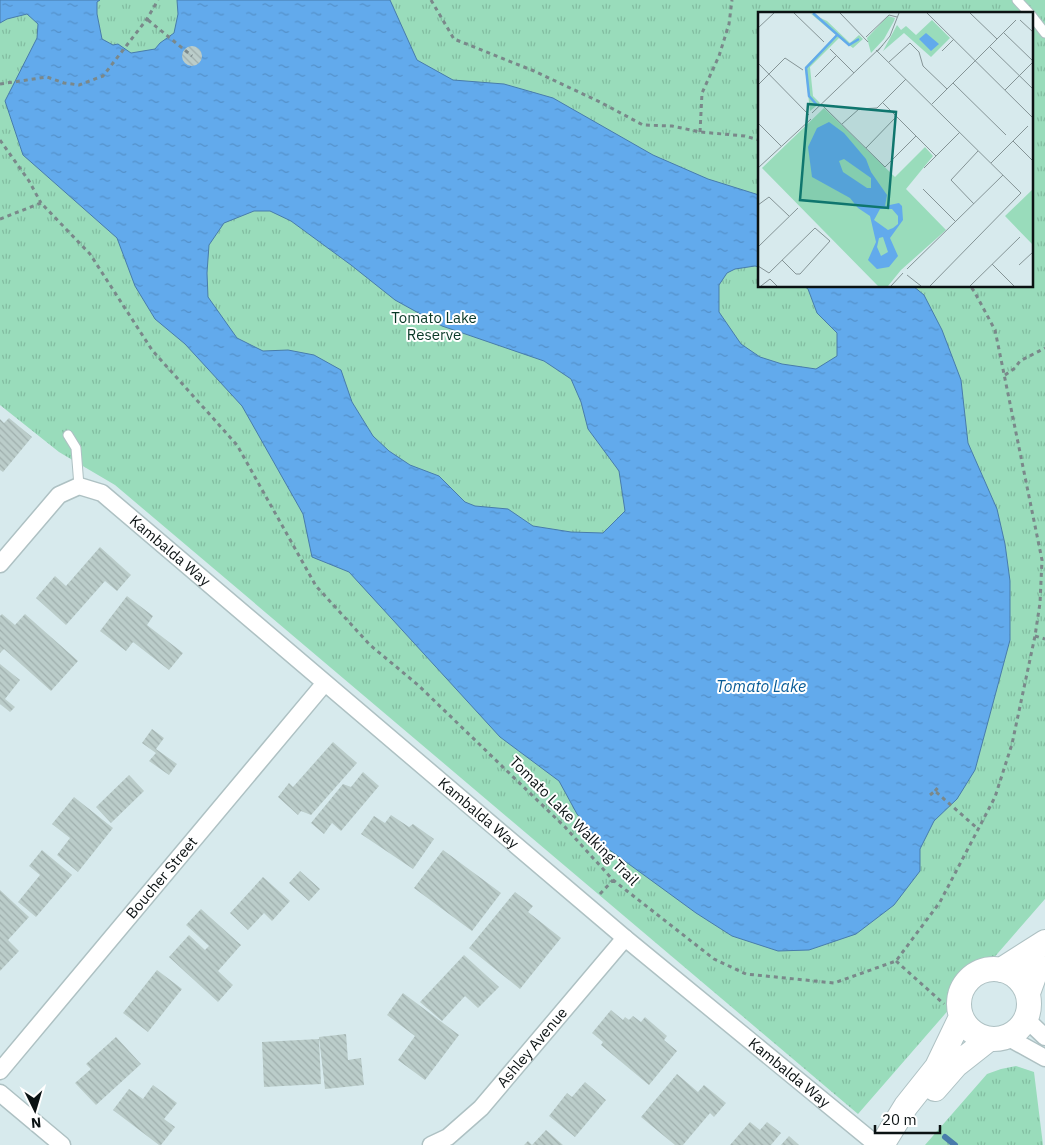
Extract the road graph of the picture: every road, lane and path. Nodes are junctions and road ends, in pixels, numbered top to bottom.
1 (158, 0) edge
2 (431, 0) edge
3 (732, 0) edge
4 (1017, 0) edge
5 (1029, 12) edge
6 (1032, 15) edge
7 (148, 20) junction
8 (1045, 33) edge
9 (192, 56) dead end
10 (0, 84) edge
11 (700, 132) junction
12 (0, 140) edge
13 (758, 140) edge
14 (41, 203) junction
15 (0, 219) edge
16 (972, 288) edge
17 (1045, 348) edge
18 (1005, 375) junction
19 (68, 435) dead end
20 (79, 486) junction
21 (0, 564) edge
22 (1034, 636) junction
23 (1045, 639) edge
24 (324, 684) junction
25 (940, 785) dead end
26 (935, 791) junction
27 (930, 795) dead end
28 (978, 830) junction
29 (614, 880) junction
30 (600, 894) dead end
31 (625, 938) junction
32 (1045, 942) edge
33 (1045, 946) edge
34 (896, 961) junction
35 (1001, 970) junction
36 (1028, 993) junction
37 (955, 1012) junction
38 (1026, 1019) junction
39 (1045, 1037) edge
40 (998, 1038) junction
41 (1045, 1058) edge
42 (0, 1071) edge
43 (0, 1093) edge
44 (62, 1145) edge
45 (431, 1145) edge
46 (877, 1145) edge
47 (883, 1145) edge

1 - 7 path
2 - 11 path
3 - 11 path
4 - 5 lane
6 - 8 lane
7 - 9 path
7 - 10 path
11 - 13 path
12 - 14 path, Tomato Lake Walking Trail
14 - 15 path
14 - 29 path, Tomato Lake Walking Trail
16 - 18 path
17 - 18 path
18 - 22 path
19 - 20 lane
20 - 21 street
20 - 24 street, Kambalda Way
22 - 23 path
22 - 28 path
24 - 31 street, Kambalda Way
24 - 42 street, Boucher Street
25 - 26 path
26 - 27 path
26 - 28 path
28 - 34 path
29 - 30 path
29 - 34 path, Tomato Lake Walking Trail
31 - 45 street, Ashley Avenue
31 - 46 street, Kambalda Way
32 - 35 street
33 - 36 street
34 - 37 path
35 - 36 street
35 - 37 street
36 - 38 street
37 - 40 street
37 - 47 street
38 - 39 street
38 - 40 street
40 - 41 street
40 - 47 street
43 - 44 street

